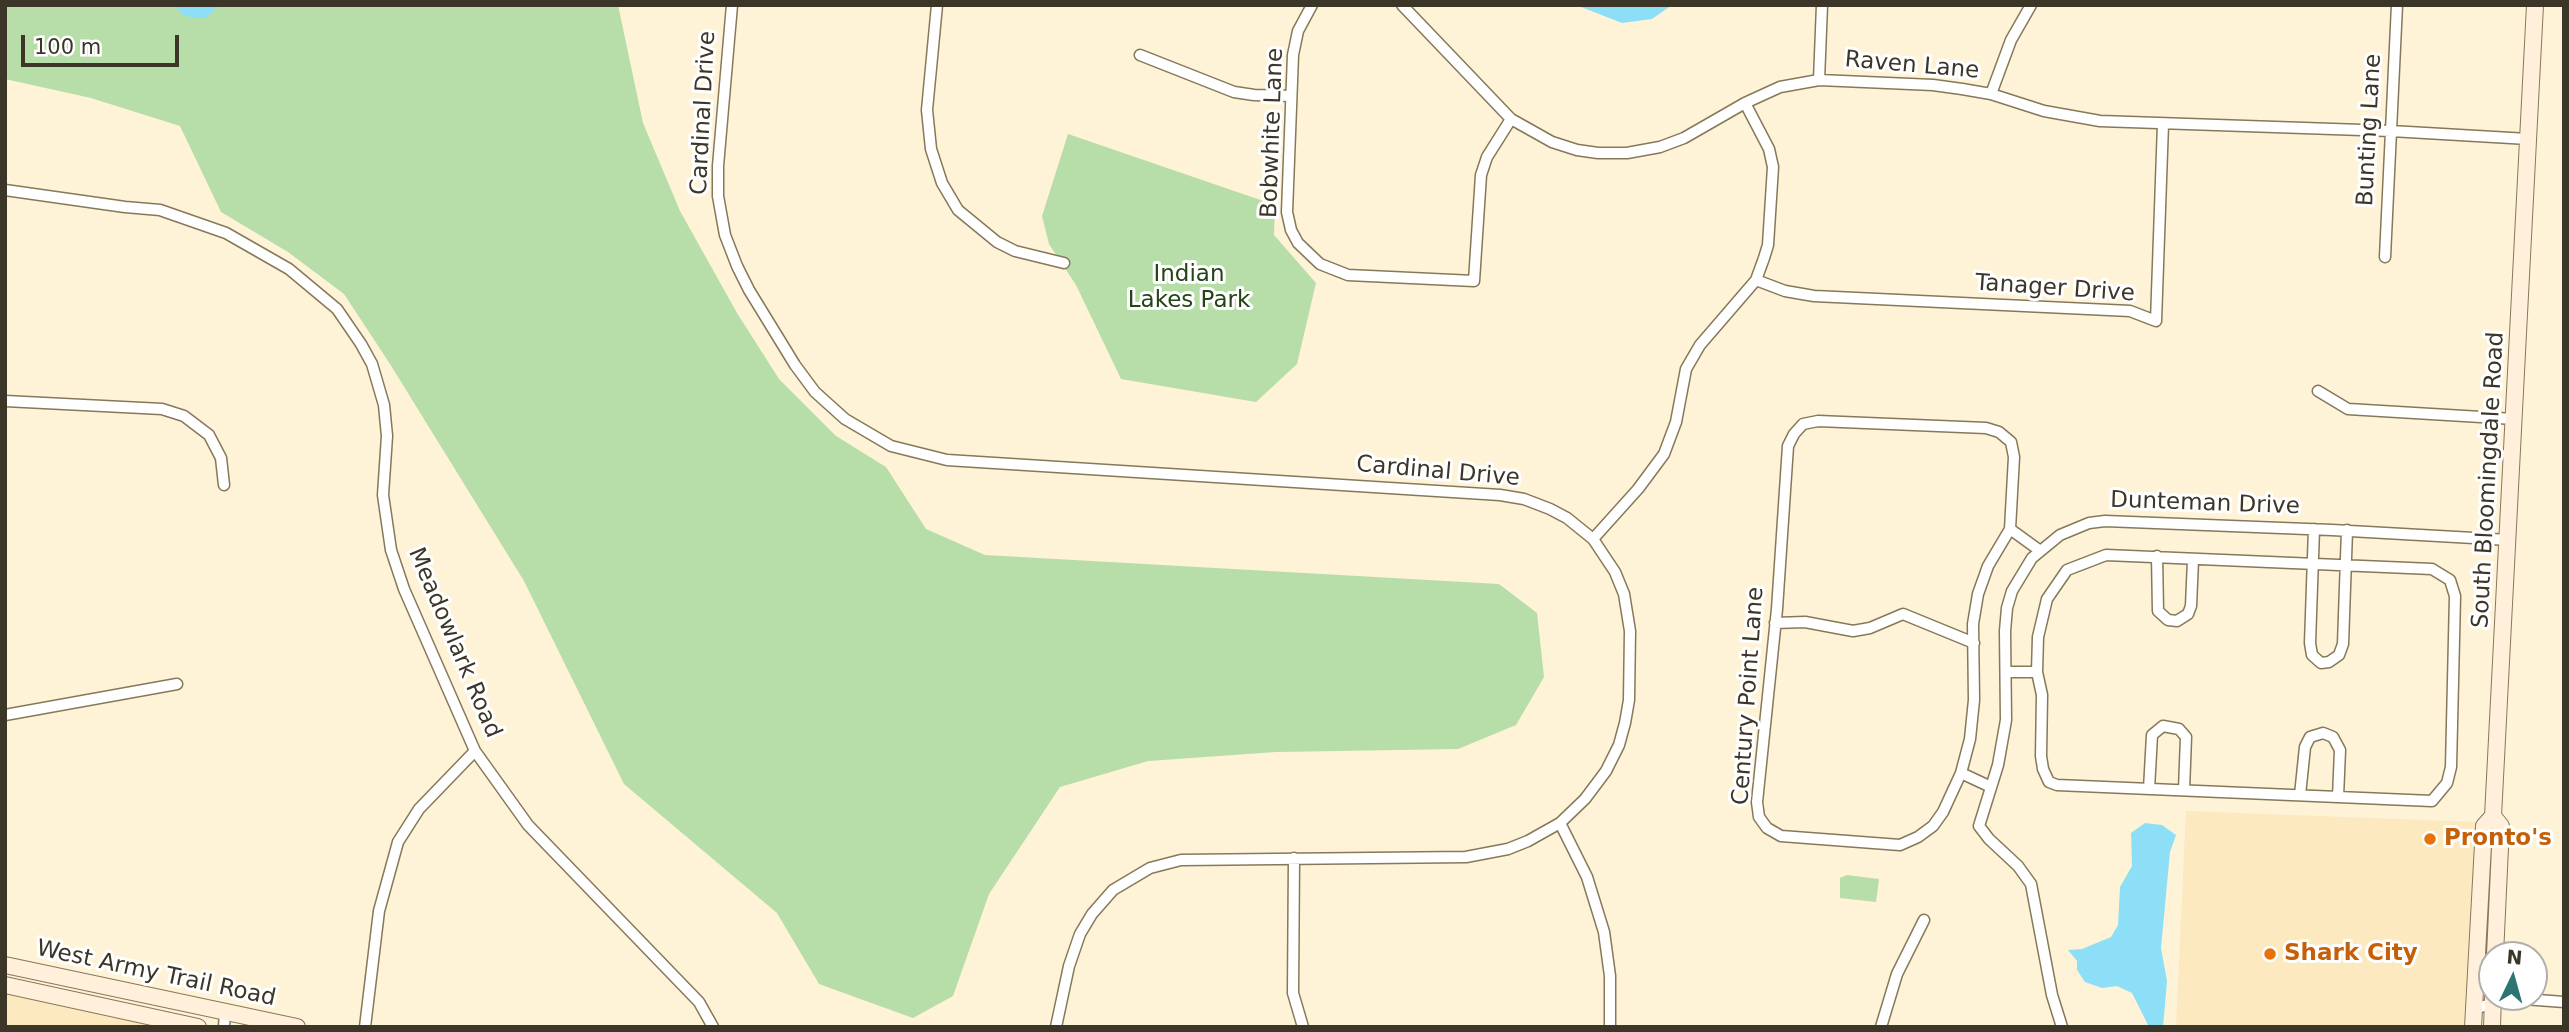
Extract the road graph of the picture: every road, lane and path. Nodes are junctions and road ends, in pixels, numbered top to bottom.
1 (732, 5) edge
2 (937, 5) edge
3 (1312, 5) edge
4 (1402, 5) edge
5 (1822, 5) edge
6 (2031, 5) edge
7 (2396, 5) edge
8 (2535, 5) edge
9 (1140, 55) dead end
10 (1819, 80) junction
11 (1991, 94) junction
12 (1291, 96) junction
13 (1745, 103) junction
14 (1511, 120) junction
15 (2163, 124) junction
16 (2391, 131) junction
17 (2528, 139) junction
18 (5, 190) edge
19 (2385, 257) dead end
20 (1064, 263) dead end
21 (1756, 280) junction
22 (2318, 390) dead end
23 (5, 401) edge
24 (2514, 419) junction
25 (224, 485) dead end
26 (2010, 528) junction
27 (2314, 529) junction
28 (2347, 530) junction
29 (1593, 539) junction
30 (2509, 540) junction
31 (2039, 550) junction
32 (2157, 556) junction
33 (2193, 560) junction
34 (2312, 563) junction
35 (2346, 565) junction
36 (1775, 623) junction
37 (1974, 643) junction
38 (2006, 672) junction
39 (2037, 672) junction
40 (177, 684) dead end
41 (5, 715) edge
42 (475, 751) junction
43 (1961, 773) junction
44 (1991, 787) junction
45 (2149, 789) junction
46 (2184, 790) junction
47 (2300, 795) junction
48 (2338, 797) junction
49 (2493, 816) junction
50 (1560, 823) junction
51 (1294, 858) junction
52 (1924, 920) dead end
53 (2496, 941) edge
54 (5, 965) edge
55 (5, 985) edge
56 (2478, 1007) edge
57 (2474, 1009) junction
58 (225, 1019) edge
59 (198, 1027) edge
60 (297, 1027) edge
61 (365, 1027) edge
62 (713, 1027) edge
63 (1056, 1027) edge
64 (1303, 1027) edge
65 (1610, 1027) edge
66 (1881, 1027) edge
67 (2062, 1027) edge
68 (2473, 1027) edge

1 - 29 street, Cardinal Drive
2 - 20 street
3 - 12 street, Bobwhite Lane
4 - 14 street, Raven Lane
5 - 10 street
6 - 11 street
7 - 16 street, Bunting Lane
8 - 17 main road, South Bloomingdale Road
9 - 12 street
10 - 11 street, Raven Lane
10 - 13 street, Raven Lane
11 - 15 street, Raven Lane
12 - 14 street, Bobwhite Lane
13 - 14 street, Raven Lane
13 - 21 street
15 - 16 street, Raven Lane
15 - 21 street, Tanager Drive
16 - 17 street, Raven Lane
16 - 19 street, Bunting Lane
17 - 24 main road, South Bloomingdale Road
18 - 42 street, Meadowlark Road
21 - 29 street
22 - 24 street
23 - 25 street
24 - 30 main road, South Bloomingdale Road
26 - 31 street
26 - 36 street, Century Point Lane
26 - 37 street, Century Point Lane
27 - 28 street, Dunteman Drive
27 - 31 street, Dunteman Drive
27 - 34 street
28 - 30 street, Dunteman Drive
28 - 35 street
29 - 50 street, Cardinal Drive
30 - 49 main road, South Bloomingdale Road
31 - 38 street, Dunteman Drive
32 - 33 street
32 - 33 street
32 - 39 street
33 - 34 street
34 - 35 street
34 - 35 street
35 - 48 street
36 - 37 street
36 - 43 street, Century Point Lane
37 - 43 street, Century Point Lane
38 - 39 street
38 - 44 street, Dunteman Drive
39 - 45 street
40 - 41 street
42 - 61 street
42 - 62 street, Meadowlark Road
43 - 44 street
44 - 67 street, Dunteman Drive
45 - 46 street
45 - 46 street
46 - 47 street
47 - 48 street
47 - 48 street
49 - 53 main road, South Bloomingdale Road
49 - 57 main road
50 - 51 street, Cardinal Drive
50 - 65 street
51 - 63 street, Cardinal Drive
51 - 64 street
52 - 66 street
54 - 58 main road, West Army Trail Road
55 - 59 main road, West Army Trail Road
56 - 57 street
57 - 68 main road
58 - 60 main road, West Army Trail Road

